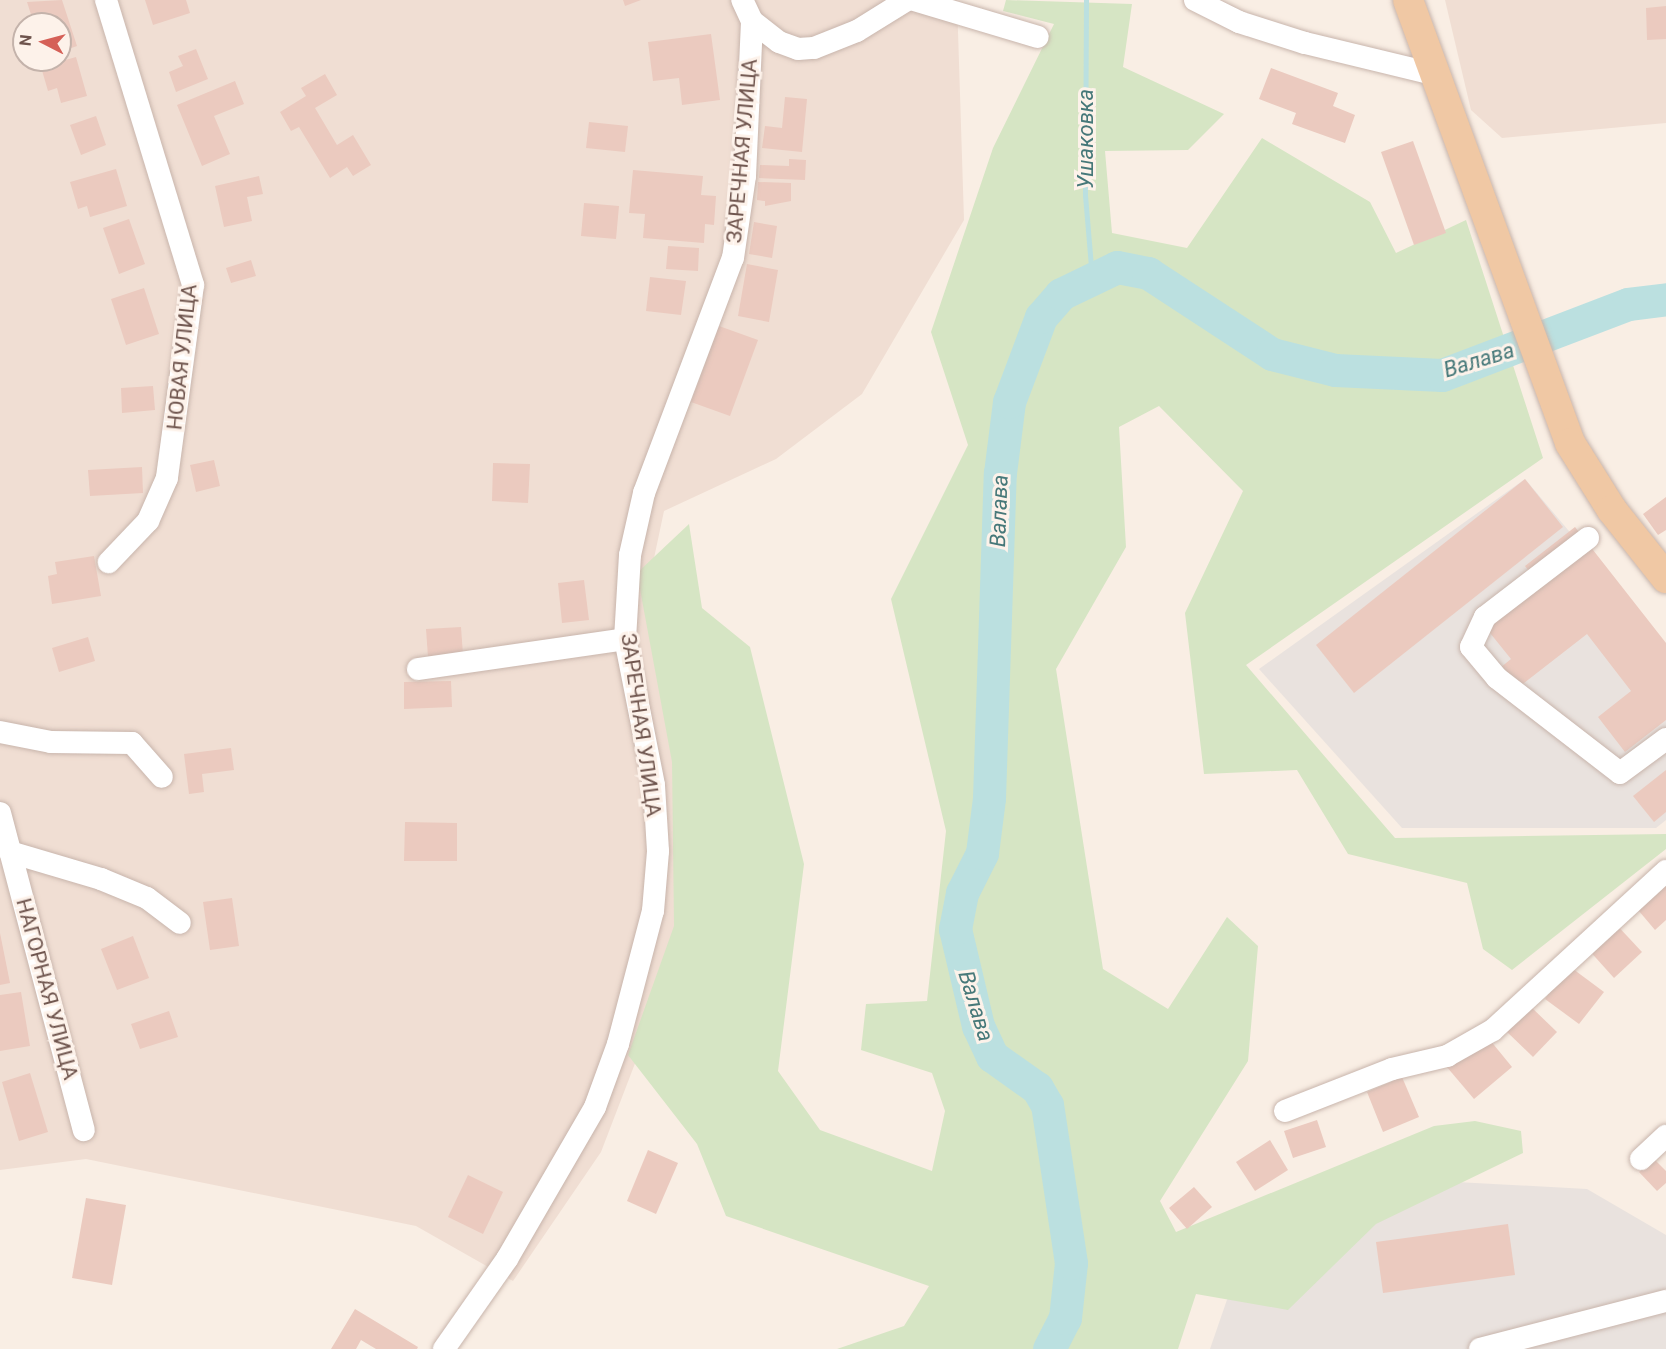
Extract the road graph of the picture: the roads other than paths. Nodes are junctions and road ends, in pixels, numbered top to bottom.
1 (106, 0) edge
2 (742, 0) edge
3 (907, 0) edge
4 (914, 0) edge
5 (1195, 0) edge
6 (1408, 0) edge
7 (752, 21) junction
8 (1038, 37) dead end
9 (1437, 75) junction
10 (1588, 538) dead end
11 (108, 562) dead end
12 (1666, 578) edge
13 (625, 639) junction
14 (418, 669) dead end
15 (0, 732) edge
16 (1666, 739) edge
17 (162, 777) dead end
18 (0, 813) edge
19 (10, 852) junction
20 (1666, 871) edge
21 (180, 923) dead end
22 (1285, 1111) dead end
23 (84, 1130) dead end
24 (1666, 1136) edge
25 (1641, 1159) dead end
26 (1666, 1301) edge
27 (444, 1349) edge
28 (1480, 1349) edge

1 - 11 street, НОВАЯ УЛИЦА
2 - 7 street, ЗАРЕЧНАЯ УЛИЦА
3 - 7 street
4 - 8 street
5 - 9 street
6 - 9 main road
7 - 13 street, ЗАРЕЧНАЯ УЛИЦА
9 - 12 main road
10 - 16 street
13 - 14 street
13 - 27 street, ЗАРЕЧНАЯ УЛИЦА
15 - 17 street
18 - 19 street, НАГОРНАЯ УЛИЦА
19 - 21 street
19 - 23 street, НАГОРНАЯ УЛИЦА
20 - 22 street
24 - 25 street
26 - 28 street

